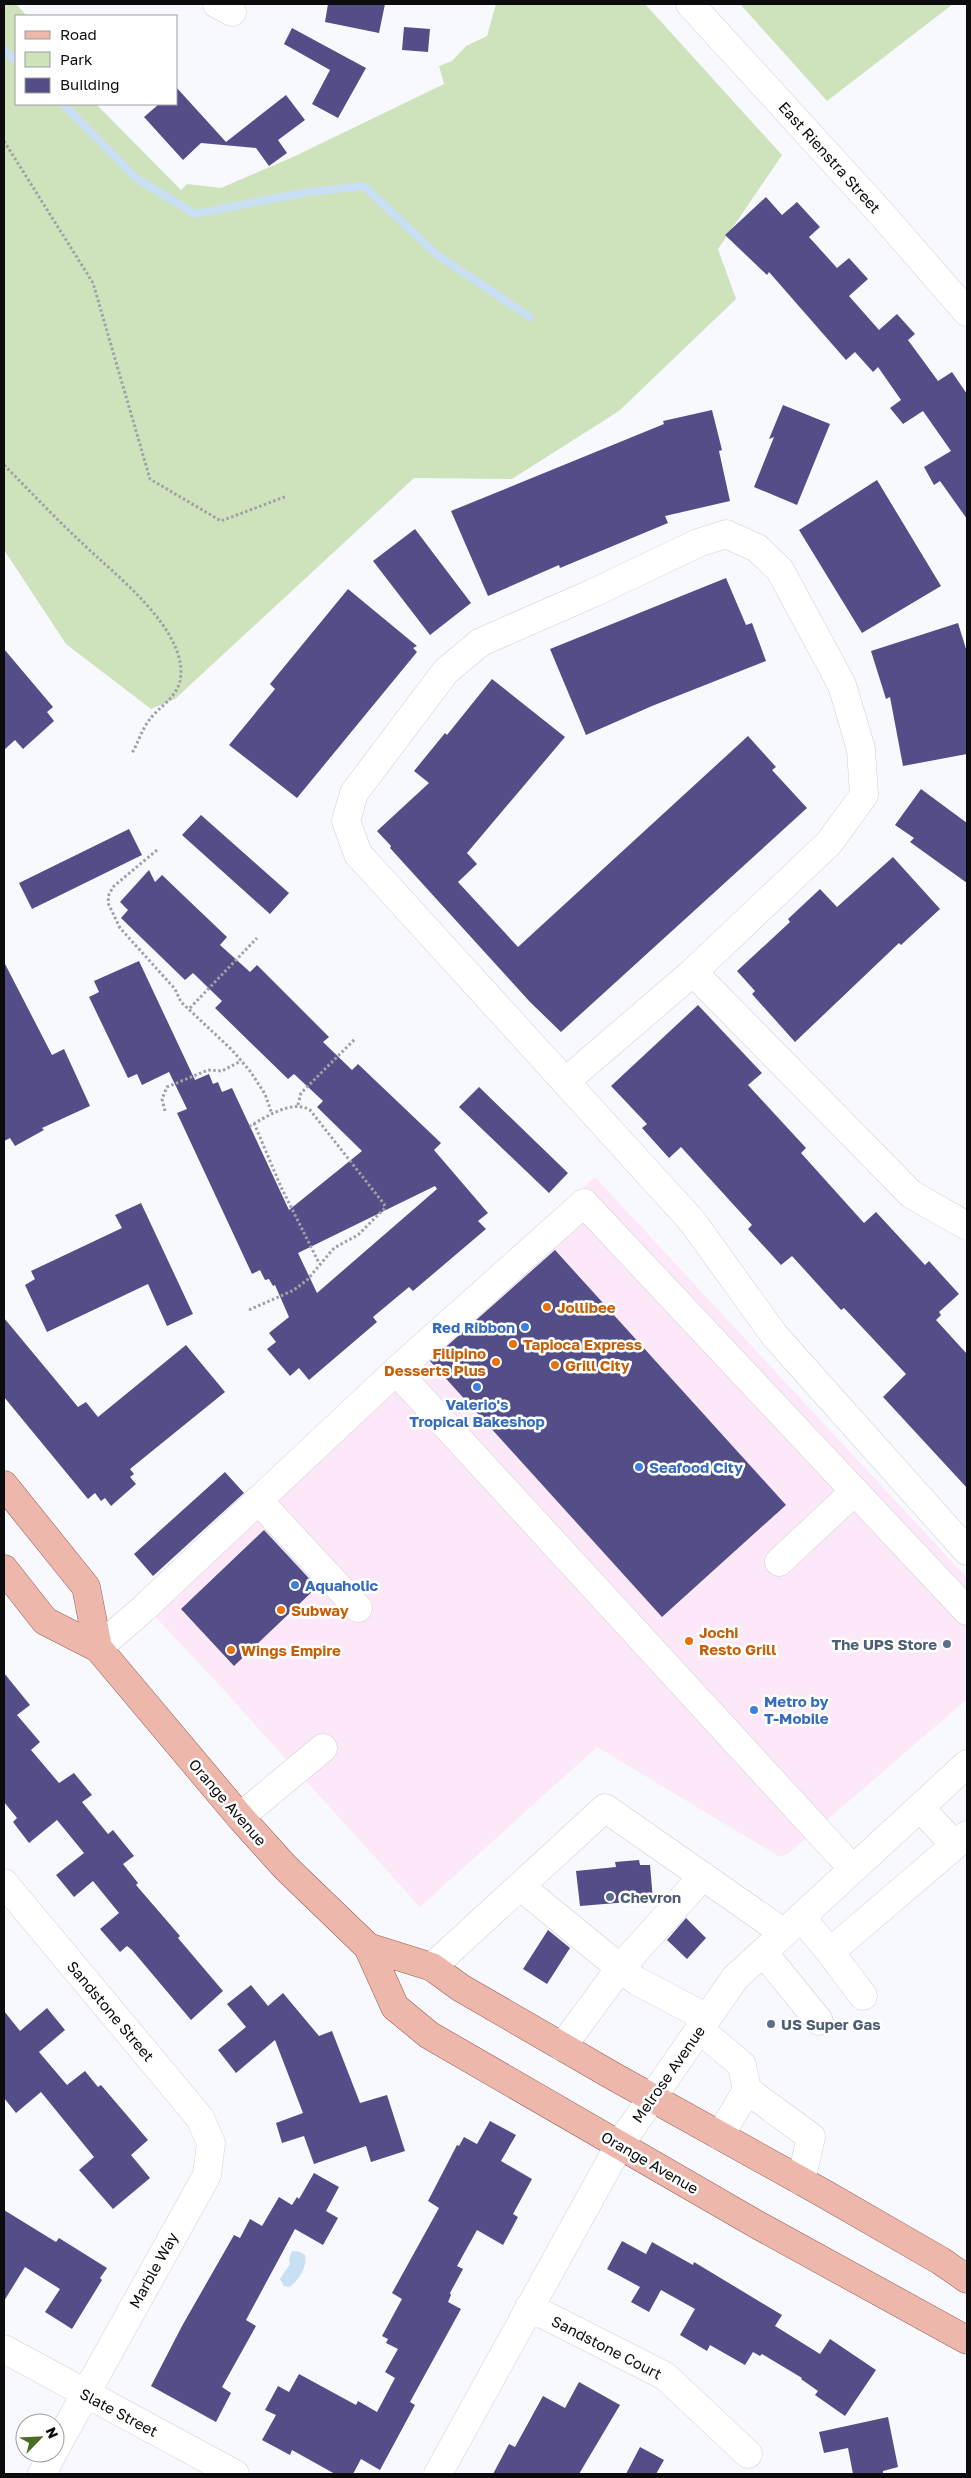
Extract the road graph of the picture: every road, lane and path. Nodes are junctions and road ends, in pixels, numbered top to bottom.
1 (690, 4) edge
2 (4, 141) edge
3 (967, 312) edge
4 (4, 465) edge
5 (286, 496) dead end
6 (132, 753) dead end
7 (157, 850) dead end
8 (257, 938) dead end
9 (693, 972) junction
10 (190, 1008) junction
11 (355, 1039) dead end
12 (242, 1061) junction
13 (566, 1081) junction
14 (298, 1105) junction
15 (165, 1111) dead end
16 (272, 1114) junction
17 (254, 1123) junction
18 (250, 1126) dead end
19 (967, 1226) edge
20 (319, 1263) junction
21 (249, 1310) dead end
22 (396, 1371) junction
23 (4, 1485) edge
24 (855, 1491) junction
25 (258, 1500) junction
26 (963, 1538) edge
27 (779, 1562) dead end
28 (4, 1569) edge
29 (358, 1608) dead end
30 (967, 1611) edge
31 (98, 1648) junction
32 (323, 1748) dead end
33 (967, 1764) edge
34 (920, 1808) junction
35 (240, 1817) junction
36 (961, 1840) edge
37 (853, 1869) junction
38 (703, 1876) junction
39 (4, 1883) edge
40 (520, 1886) junction
41 (793, 1925) junction
42 (368, 1947) junction
43 (763, 1952) junction
44 (830, 1952) junction
45 (432, 1967) junction
46 (620, 1968) junction
47 (864, 1996) dead end
48 (820, 2021) dead end
49 (703, 2023) junction
50 (562, 2047) junction
51 (747, 2090) junction
52 (651, 2098) junction
53 (720, 2136) junction
54 (212, 2143) joint
55 (620, 2144) junction
56 (801, 2181) junction
57 (967, 2279) edge
58 (529, 2306) junction
59 (967, 2340) edge
60 (4, 2349) edge
61 (85, 2394) junction
62 (65, 2430) edge
63 (748, 2454) dead end
64 (235, 2474) edge
65 (438, 2474) edge

1 - 3 street, East Rienstra Street
2 - 5 path
4 - 6 path
7 - 10 path
8 - 10 path
9 - 13 street
9 - 13 street
9 - 19 street
10 - 12 path
11 - 14 path
12 - 15 path
12 - 16 path
13 - 26 street
14 - 16 path
14 - 20 path
16 - 17 path
17 - 18 path
17 - 20 path
20 - 21 path
22 - 24 street
22 - 25 street
22 - 37 street
23 - 31 main road, Orange Avenue
24 - 27 street
24 - 30 street
25 - 29 street
25 - 31 street
28 - 31 main road, Orange Avenue
31 - 35 main road, Orange Avenue
32 - 35 street
33 - 34 street, Melrose Avenue
34 - 36 street
34 - 37 street, Melrose Avenue
35 - 42 main road, Orange Avenue
36 - 44 street
37 - 41 street, Melrose Avenue
38 - 40 street
38 - 41 street
38 - 46 street
39 - 54 street, Sandstone Street
40 - 45 street
40 - 46 street
41 - 43 street, Melrose Avenue
41 - 44 street
42 - 45 main road, Orange Avenue
42 - 55 main road, Orange Avenue
43 - 48 street
43 - 49 street, Melrose Avenue
44 - 47 street
45 - 50 main road, Orange Avenue
46 - 49 street
46 - 50 street
49 - 51 street
49 - 52 street, Melrose Avenue
50 - 52 main road, Orange Avenue
51 - 53 street
51 - 56 street
52 - 53 main road, Orange Avenue
52 - 55 street, Melrose Avenue
53 - 56 main road, Orange Avenue
54 - 61 street, Marble Way
55 - 58 street, Melrose Avenue
55 - 59 main road, Orange Avenue
56 - 57 main road, Orange Avenue
58 - 63 street, Sandstone Court
58 - 65 street, Melrose Avenue
60 - 61 street, Slate Street
61 - 62 street, Marble Way
61 - 64 street, Slate Street

